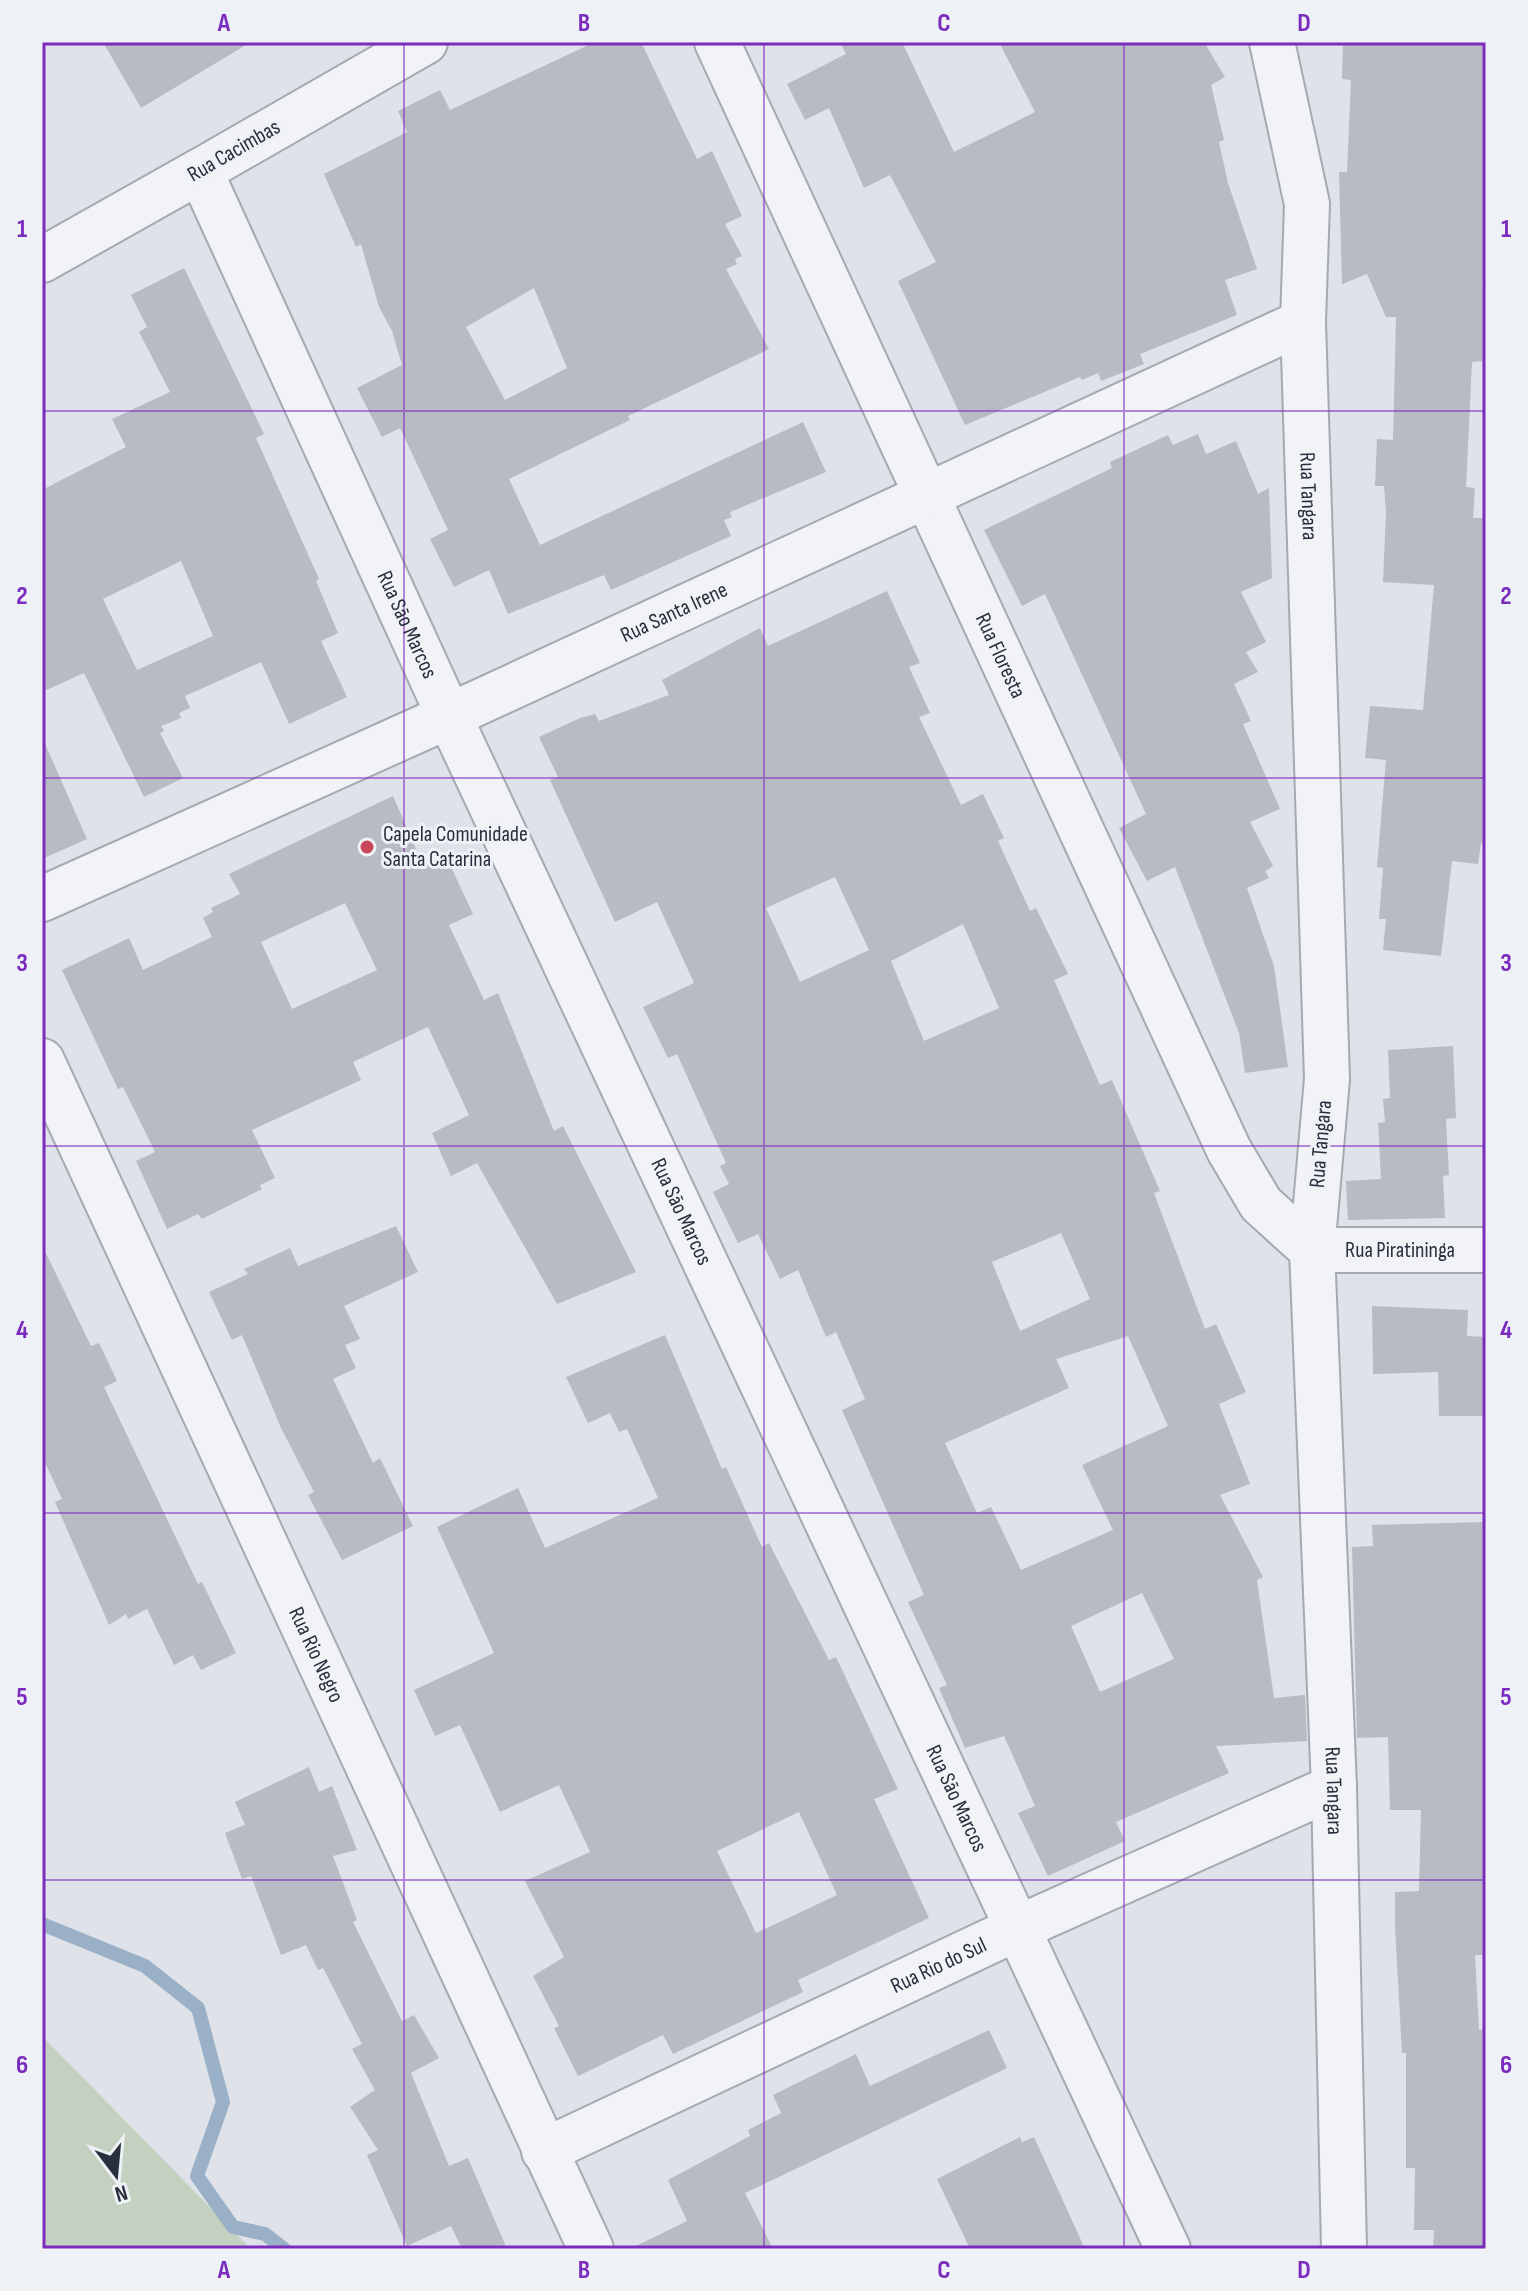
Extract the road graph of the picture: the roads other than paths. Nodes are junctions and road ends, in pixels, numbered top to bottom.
1 (425, 42) edge
2 (717, 42) edge
3 (1272, 42) edge
4 (200, 171) junction
5 (42, 260) edge
6 (1303, 322) junction
7 (928, 495) junction
8 (449, 716) junction
9 (42, 899) edge
10 (42, 1061) edge
11 (1312, 1250) junction
12 (1486, 1250) edge
13 (1334, 1787) junction
14 (1018, 1928) junction
15 (544, 2151) junction
16 (591, 2249) edge
17 (1168, 2249) edge
18 (1344, 2249) edge

1 - 4 street, Rua Cacimbas
2 - 7 street, Rua Floresta
3 - 6 street, Rua Tangara
4 - 5 street, Rua Cacimbas
4 - 8 street, Rua São Marcos
6 - 7 street, Rua Santa Irene
6 - 11 street, Rua Tangara
7 - 8 street, Rua Santa Irene
7 - 11 street, Rua Floresta
8 - 9 street, Rua Santa Irene
8 - 14 street, Rua São Marcos
10 - 15 street, Rua Rio Negro
11 - 12 street, Rua Piratininga
11 - 13 street, Rua Tangara
13 - 14 street, Rua Rio do Sul
13 - 18 street, Rua Tangara
14 - 15 street, Rua Rio do Sul
14 - 17 street, Rua São Marcos
15 - 16 street, Rua Rio Negro

